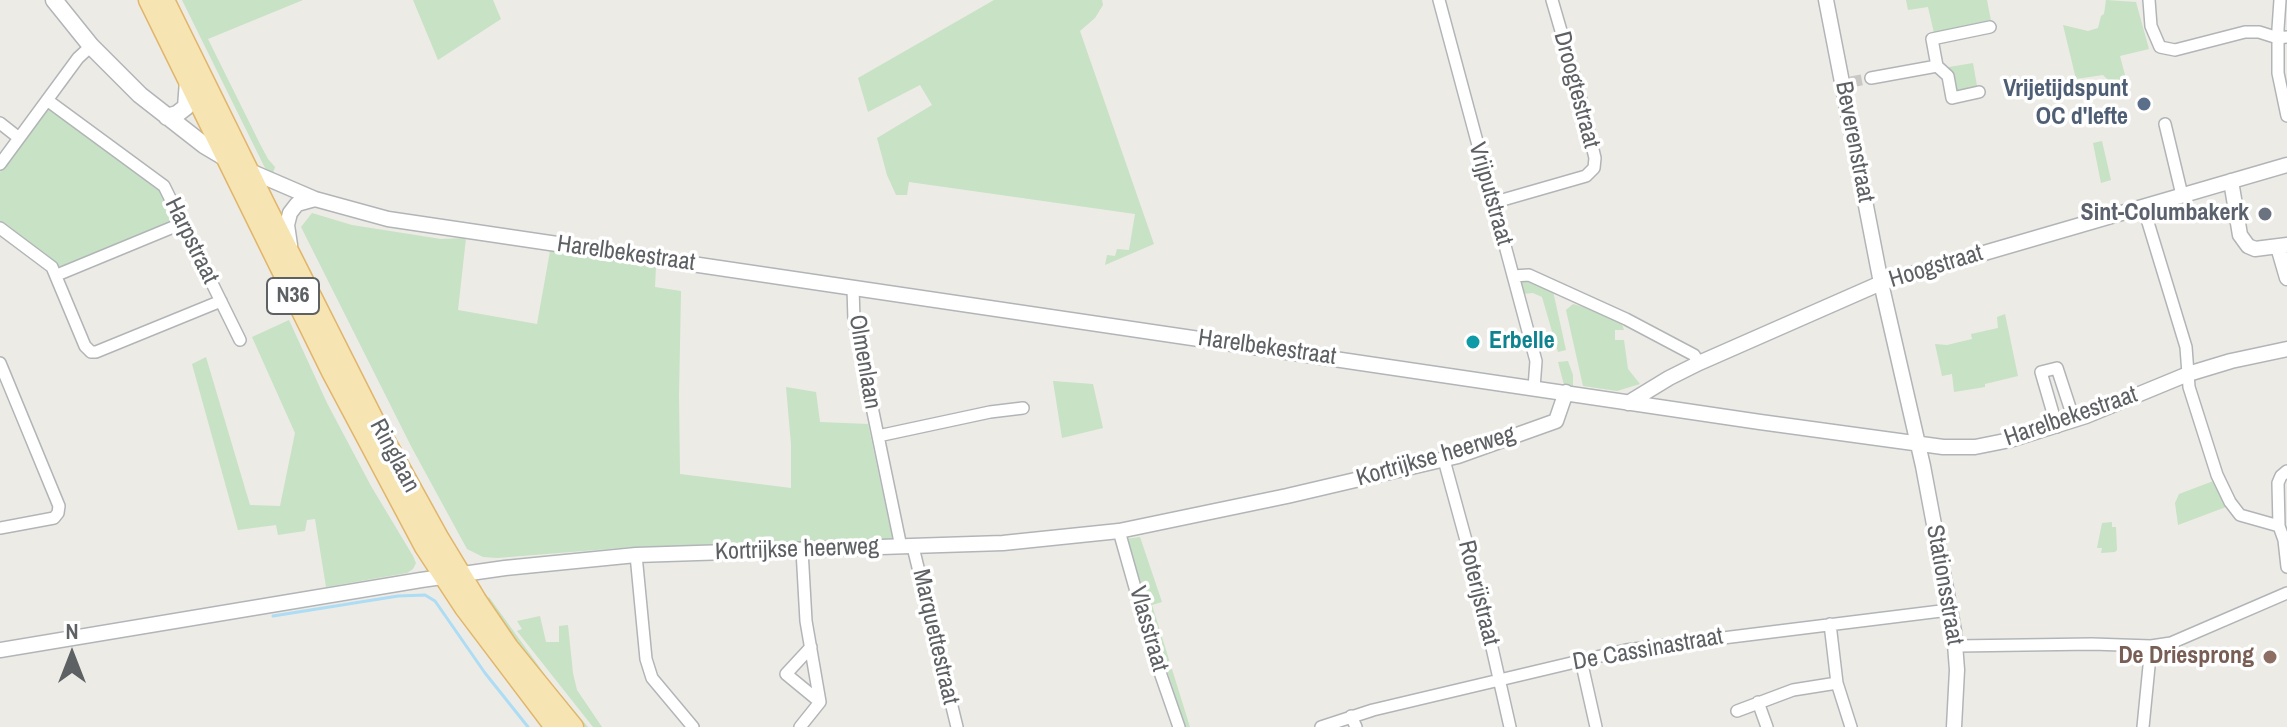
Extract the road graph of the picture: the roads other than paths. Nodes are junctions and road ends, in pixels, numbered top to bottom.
1 (54, 0) edge
2 (148, 0) edge
3 (165, 0) edge
4 (1439, 0) edge
5 (1552, 0) edge
6 (1826, 0) edge
7 (2149, 0) edge
8 (2280, 0) edge
9 (1990, 27) dead end
10 (2282, 33) edge
11 (91, 46) junction
12 (1937, 66) junction
13 (1871, 78) tunnel mouth
14 (188, 81) junction
15 (1979, 92) dead end
16 (47, 100) junction
17 (2287, 116) edge
18 (167, 117) junction
19 (0, 123) edge
20 (2165, 124) dead end
21 (19, 138) junction
22 (0, 164) edge
23 (2287, 165) edge
24 (240, 167) junction
25 (2231, 181) junction
26 (2182, 195) junction
27 (315, 199) junction
28 (1492, 203) junction
29 (2147, 204) junction
30 (183, 223) junction
31 (0, 228) edge
32 (2282, 246) edge
33 (292, 254) junction
34 (57, 275) junction
35 (1513, 276) junction
36 (2287, 278) edge
37 (1881, 283) junction
38 (853, 288) junction
39 (221, 301) junction
40 (240, 340) dead end
41 (2287, 349) edge
42 (0, 363) edge
43 (1699, 363) junction
44 (2188, 374) junction
45 (4, 382) edge
46 (1534, 388) junction
47 (1566, 392) junction
48 (1628, 403) junction
49 (1023, 408) dead end
50 (2074, 420) junction
51 (2057, 427) junction
52 (878, 436) junction
53 (1918, 444) junction
54 (1444, 460) junction
55 (2287, 471) edge
56 (2279, 526) junction
57 (0, 528) edge
58 (1119, 531) junction
59 (907, 547) junction
60 (802, 550) junction
61 (636, 555) junction
62 (2287, 567) edge
63 (452, 576) junction
64 (2287, 593) edge
65 (1949, 610) junction
66 (1830, 624) junction
67 (1957, 646) junction
68 (2151, 646) junction
69 (811, 647) junction
70 (0, 650) edge
71 (1581, 660) junction
72 (1499, 680) junction
73 (1837, 683) junction
74 (820, 702) junction
75 (1758, 702) junction
76 (1737, 711) dead end
77 (1354, 722) edge
78 (554, 727) edge
79 (574, 727) edge
80 (693, 727) edge
81 (800, 727) edge
82 (957, 727) edge
83 (1179, 727) edge
84 (1321, 727) edge
85 (1510, 727) edge
86 (1596, 727) edge
87 (1767, 727) edge
88 (1851, 727) edge
89 (1954, 727) edge
90 (2143, 727) edge

1 - 11 main road
2 - 14 main road, N36
3 - 24 main road, N36
4 - 28 street, Vrijputstraat
5 - 28 street, Droogtestraat
6 - 37 street, Beverenstraat
7 - 10 street
8 - 10 street
9 - 12 street
10 - 17 street
11 - 16 street
11 - 18 main road
12 - 13 street
12 - 15 street
14 - 18 main road
14 - 24 main road, N36
16 - 21 street
16 - 30 street, Harpstraat
18 - 24 main road
19 - 21 street
20 - 26 street
21 - 22 street
23 - 25 street, Hoogstraat
24 - 27 street, Harelbekestraat
24 - 33 main road, Ringlaan / N36
24 - 63 main road, Ringlaan / N36
25 - 26 street, Hoogstraat
25 - 32 street
26 - 29 street, Hoogstraat
27 - 33 street
27 - 38 street, Harelbekestraat
28 - 35 street, Vrijputstraat
29 - 37 street, Hoogstraat
29 - 44 street
30 - 34 street
30 - 39 street, Harpstraat
31 - 34 street
32 - 36 street
33 - 63 main road, Ringlaan / N36
34 - 39 street
35 - 43 street
35 - 46 street, Vrijputstraat
37 - 43 street, Hoogstraat
37 - 53 street, Beverenstraat
38 - 46 street, Harelbekestraat
38 - 52 street, Olmenlaan
39 - 40 street, Harpstraat
41 - 44 street, Harelbekestraat
42 - 45 street
43 - 48 street, Hoogstraat
44 - 50 street, Harelbekestraat
44 - 56 street
45 - 57 street
46 - 47 street, Harelbekestraat
47 - 48 street, Harelbekestraat
47 - 54 street, Kortrijkse heerweg
48 - 53 street, Harelbekestraat
49 - 52 street, Olmenlaan
50 - 51 street, Harelbekestraat
50 - 51 street
51 - 53 street, Harelbekestraat
52 - 59 street, Olmenlaan
53 - 65 street, Stationsstraat
54 - 58 street, Kortrijkse heerweg
54 - 72 street, Roterijstraat
55 - 56 street
56 - 62 street
58 - 59 street, Kortrijkse heerweg
58 - 83 street, Vlasstraat
59 - 60 street, Kortrijkse heerweg
59 - 82 street, Marquettestraat
60 - 61 street, Kortrijkse heerweg
60 - 69 street
61 - 63 street, Kortrijkse heerweg
61 - 80 street
63 - 70 street, Kortrijkse heerweg
63 - 78 main road, Ringlaan / N36
63 - 79 main road, Ringlaan / N36
64 - 68 street
65 - 66 street, De Cassinastraat
65 - 67 street, Stationsstraat
66 - 71 street, De Cassinastraat
66 - 73 street
67 - 68 street
67 - 89 street, Stationsstraat
68 - 90 street
69 - 74 street
69 - 74 street
71 - 72 street, De Cassinastraat
71 - 86 street
72 - 77 street, De Cassinastraat
72 - 85 street, Roterijstraat
73 - 75 street
73 - 88 street
74 - 81 street
75 - 76 street
75 - 87 street
77 - 84 street, De Cassinastraat

